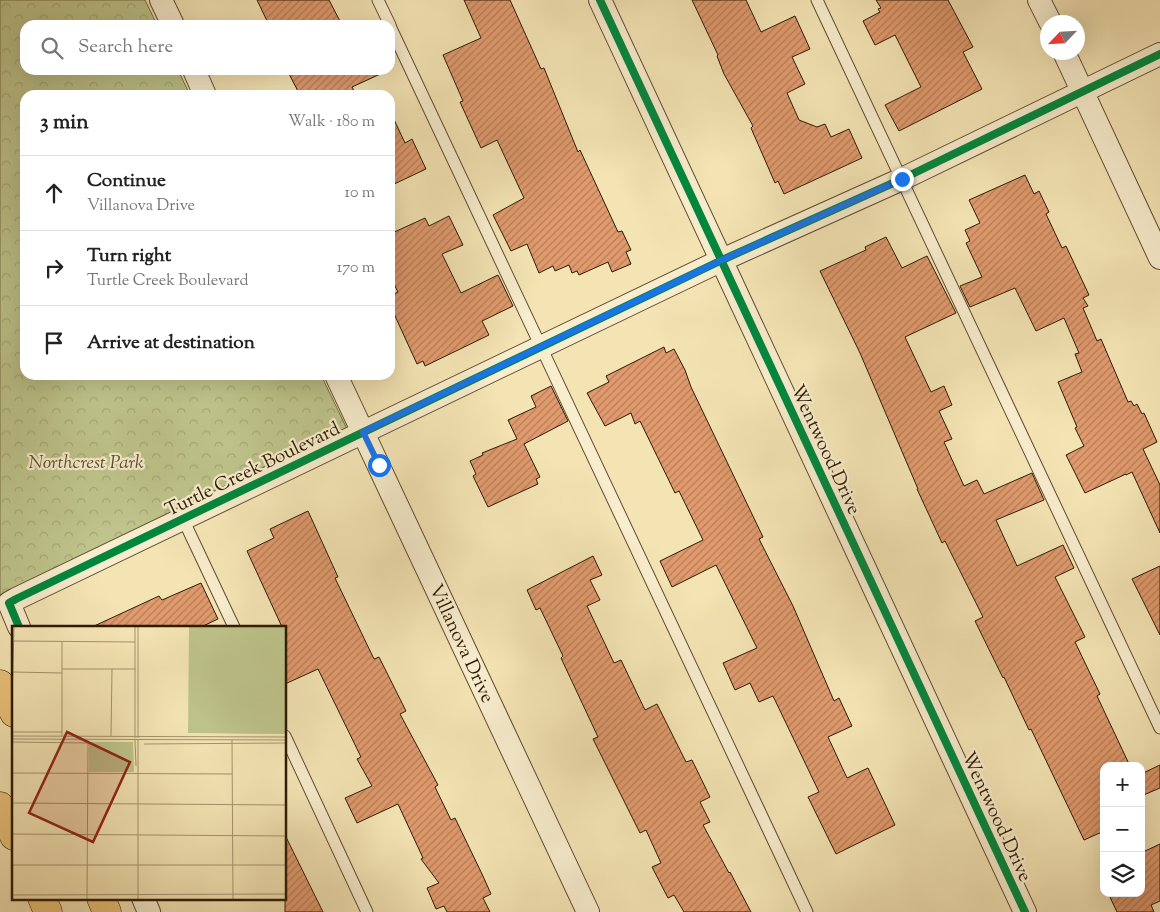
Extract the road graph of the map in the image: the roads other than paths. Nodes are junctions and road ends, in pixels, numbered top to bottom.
1 (161, 0) edge
2 (378, 0) edge
3 (600, 0) edge
4 (817, 0) edge
5 (1039, 0) edge
6 (1046, 15) edge
7 (171, 20) edge
8 (388, 20) edge
9 (395, 36) edge
10 (1160, 54) edge
11 (1068, 60) edge
12 (196, 75) edge
13 (204, 90) edge
14 (1082, 91) junction
15 (902, 179) junction
16 (1160, 258) edge
17 (722, 260) junction
18 (541, 347) junction
19 (338, 380) edge
20 (363, 432) junction
21 (183, 519) junction
22 (20, 626) edge
23 (234, 626) edge
24 (0, 684) edge
25 (12, 709) edge
26 (1160, 728) edge
27 (286, 738) edge
28 (0, 806) edge
29 (12, 832) edge
30 (43, 900) edge
31 (102, 900) edge
32 (144, 900) edge
33 (48, 912) edge
34 (107, 912) edge
35 (149, 912) edge
36 (367, 912) edge
37 (588, 912) edge
38 (807, 912) edge
39 (1024, 912) edge

1 - 7 street
2 - 8 lane
3 - 17 street, Wentwood Drive
4 - 15 lane
5 - 6 street
9 - 18 lane
10 - 14 street, Turtle Creek Boulevard
11 - 14 street
12 - 13 street
14 - 15 street, Turtle Creek Boulevard
14 - 16 street
15 - 17 street, Turtle Creek Boulevard
15 - 26 lane
17 - 18 street, Turtle Creek Boulevard
17 - 39 street, Wentwood Drive
18 - 20 street, Turtle Creek Boulevard
18 - 38 lane
19 - 20 street, Villanova Drive
20 - 21 street, Turtle Creek Boulevard
20 - 37 street, Villanova Drive
21 - 22 street, Turtle Creek Boulevard
21 - 23 lane
24 - 25 main road
27 - 36 lane
28 - 29 main road
30 - 33 main road
31 - 34 main road
32 - 35 street

